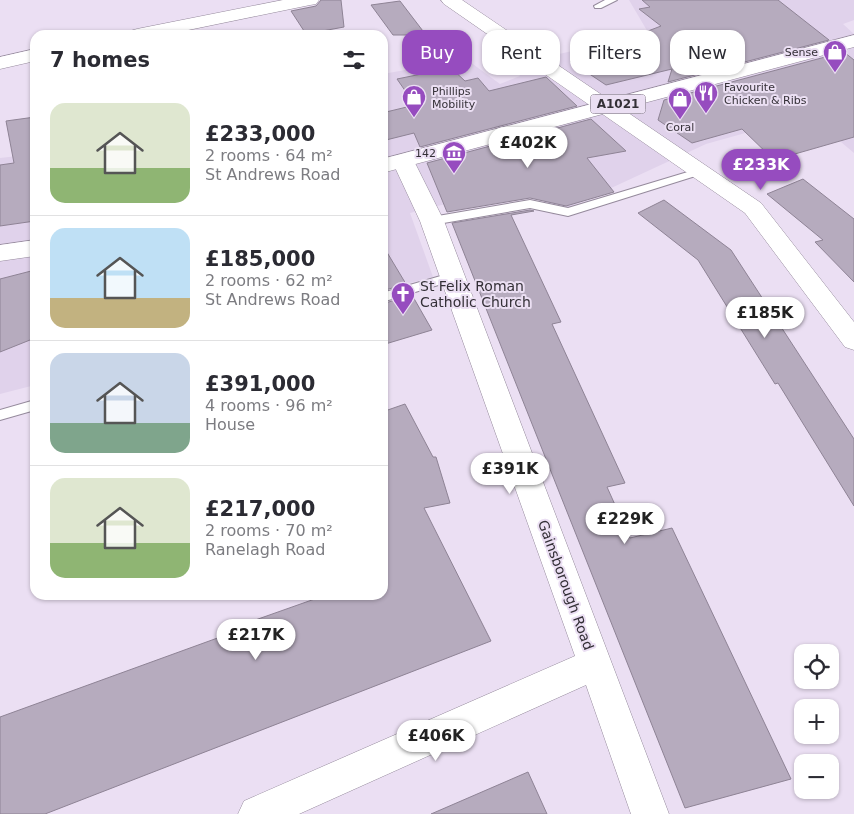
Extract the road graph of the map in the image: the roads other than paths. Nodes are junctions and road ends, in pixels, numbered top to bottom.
1 (310, 0) edge
2 (450, 0) edge
3 (613, 0) edge
4 (598, 6) dead end
5 (162, 30) edge
6 (854, 41) edge
7 (30, 57) edge
8 (0, 62) edge
9 (607, 107) junction
10 (393, 163) edge
11 (701, 171) junction
12 (432, 221) junction
13 (30, 249) edge
14 (0, 253) edge
15 (451, 277) junction
16 (388, 296) edge
17 (854, 340) edge
18 (30, 407) edge
19 (0, 416) edge
20 (595, 664) junction
21 (257, 814) edge
22 (650, 814) edge

1 - 5 street
2 - 9 street
3 - 4 lane
6 - 9 street, A1021
7 - 8 street
9 - 10 street, A1021
9 - 11 street
10 - 12 street, Gainsborough Road
11 - 12 lane
11 - 17 street
12 - 15 street, Gainsborough Road
13 - 14 street
15 - 16 lane
15 - 20 street, Gainsborough Road
18 - 19 lane
20 - 21 street
20 - 22 street, Gainsborough Road

